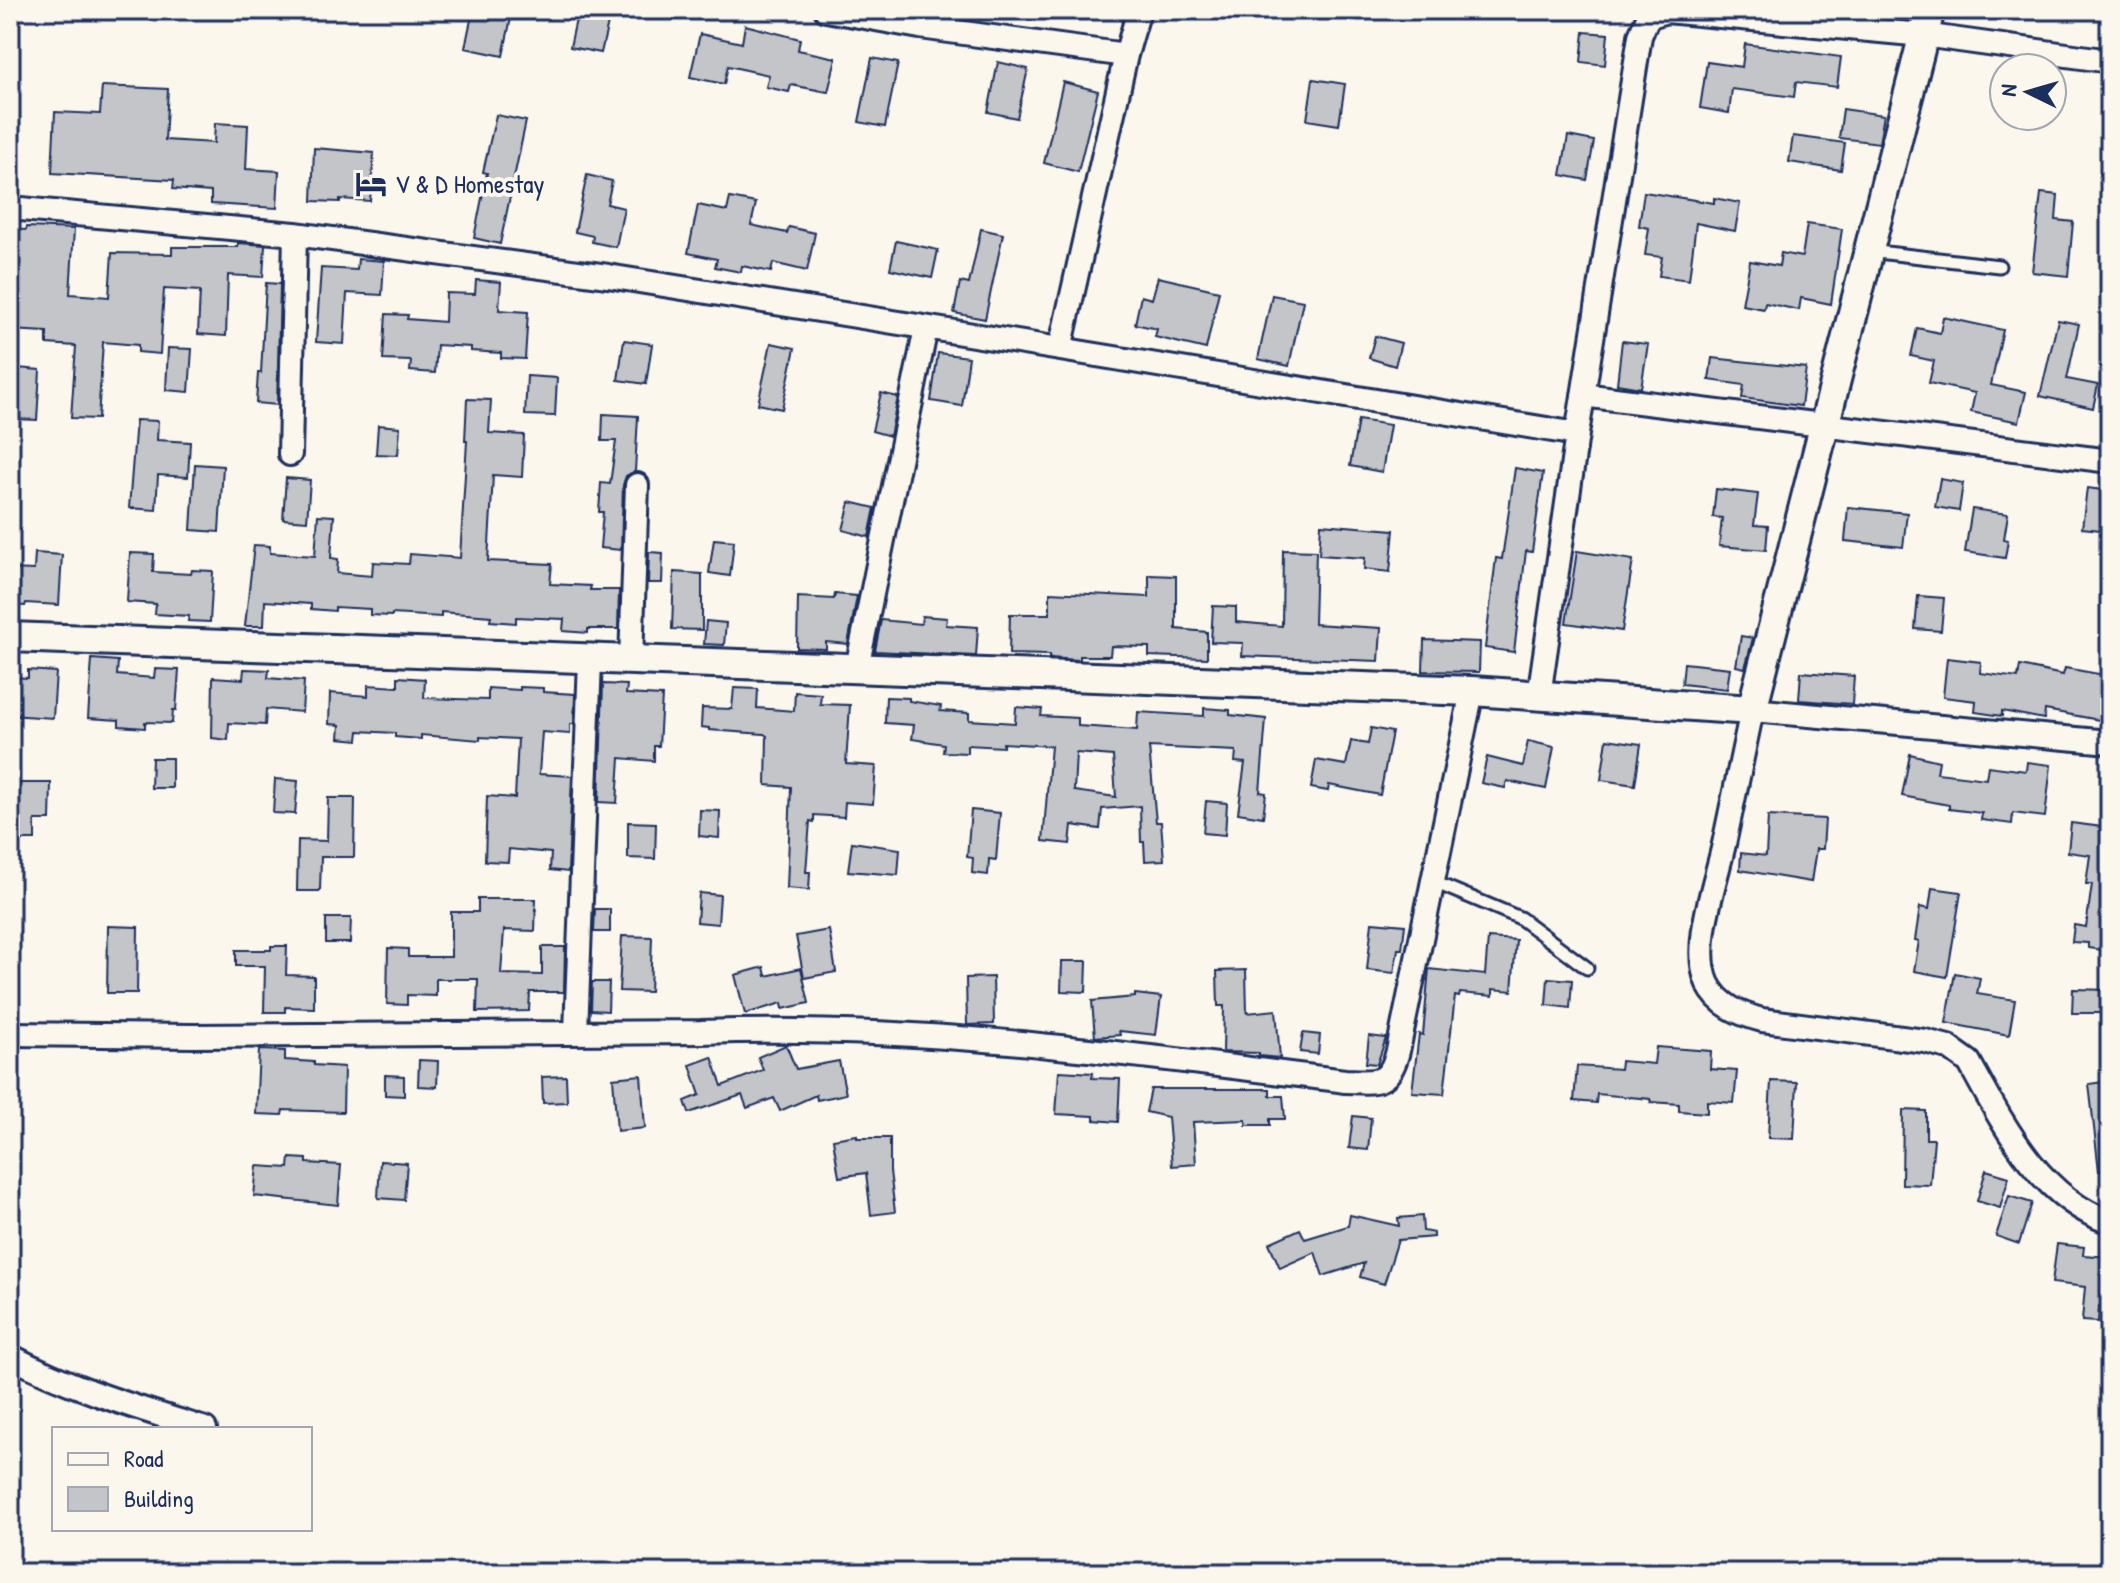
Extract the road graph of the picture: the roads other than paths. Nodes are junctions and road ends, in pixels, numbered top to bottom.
1 (826, 10) edge
2 (1139, 10) edge
3 (1926, 22) edge
4 (1126, 55) junction
5 (2110, 61) edge
6 (10, 208) edge
7 (295, 234) junction
8 (1869, 251) junction
9 (1999, 266) dead end
10 (926, 328) junction
11 (1060, 349) junction
12 (1583, 395) junction
13 (1823, 426) junction
14 (1577, 434) junction
15 (290, 454) dead end
16 (2110, 461) edge
17 (637, 485) dead end
18 (10, 637) edge
19 (590, 660) junction
20 (631, 661) junction
21 (857, 668) junction
22 (1472, 691) junction
23 (1539, 696) junction
24 (1752, 710) junction
25 (2110, 742) edge
26 (1434, 882) junction
27 (1587, 968) dead end
28 (576, 1032) junction
29 (10, 1034) edge
30 (2110, 1222) edge
31 (10, 1356) edge
32 (198, 1427) edge

1 - 4 street
2 - 4 street
3 - 5 street
3 - 8 street
3 - 12 street
4 - 11 street
6 - 7 street
7 - 10 street
7 - 15 street
8 - 9 lane
8 - 13 street
10 - 11 street
10 - 21 street
11 - 14 street
12 - 13 street
12 - 14 street
13 - 16 street
13 - 24 street
14 - 23 street
17 - 20 street
18 - 19 street
19 - 20 street
19 - 28 street
20 - 21 street
21 - 22 street
22 - 23 street
22 - 26 street
23 - 24 street
24 - 25 street
24 - 30 street
26 - 27 lane
26 - 28 street
28 - 29 street
31 - 32 street

